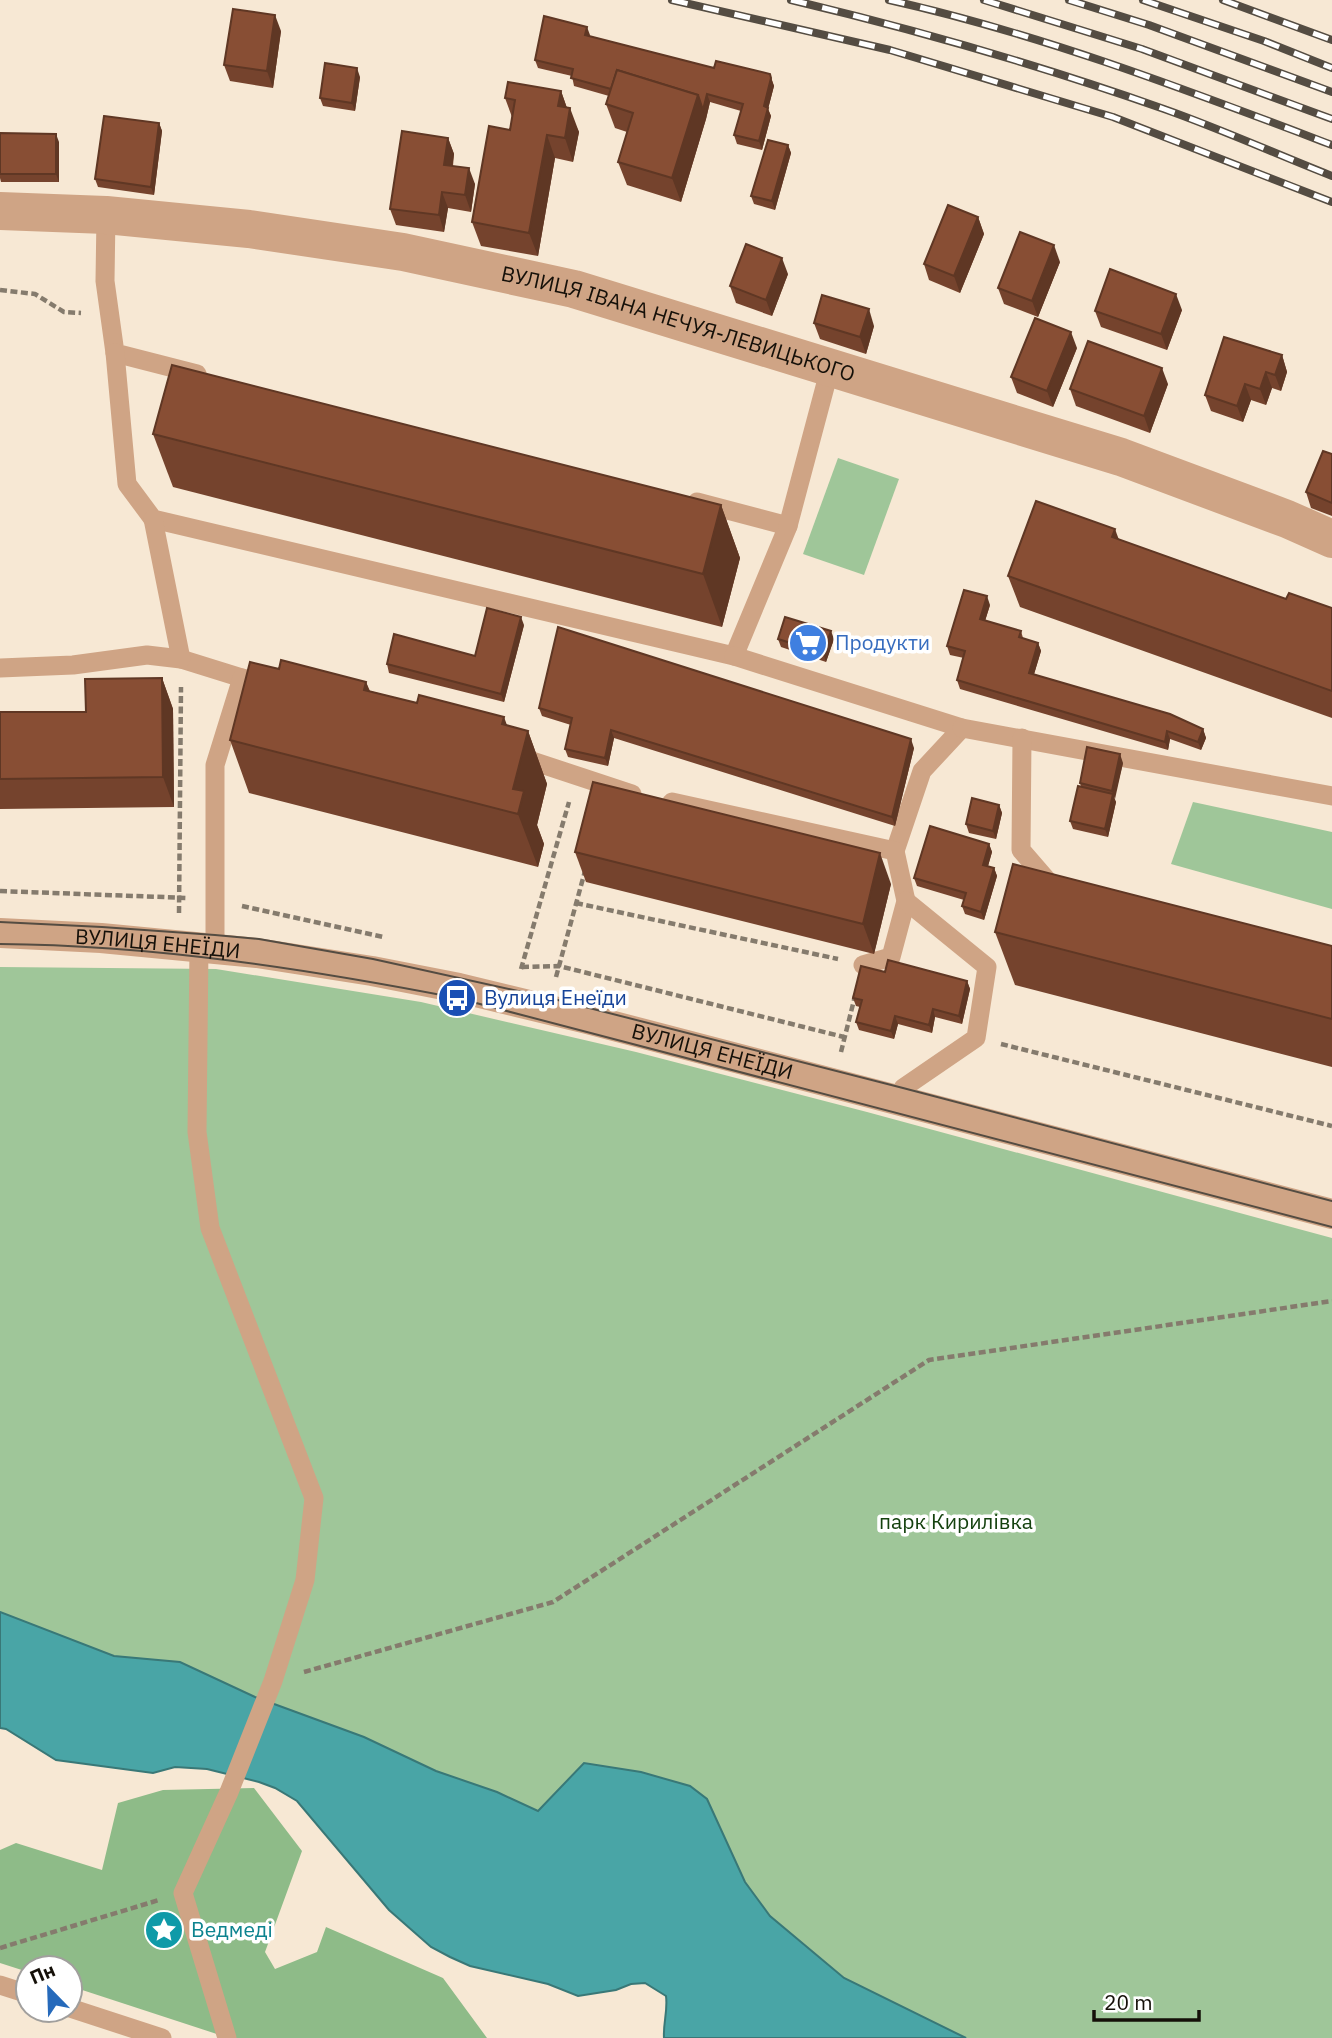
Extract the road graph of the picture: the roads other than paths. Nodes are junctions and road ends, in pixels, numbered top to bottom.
1 (0, 211) edge
2 (106, 215) junction
3 (115, 352) junction
4 (830, 368) junction
5 (209, 377) edge
6 (680, 498) edge
7 (153, 519) junction
8 (788, 526) junction
9 (1332, 539) edge
10 (734, 656) junction
11 (181, 659) junction
12 (0, 667) edge
13 (242, 678) junction
14 (295, 690) edge
15 (962, 728) junction
16 (1022, 738) junction
17 (501, 751) edge
18 (1332, 796) edge
19 (895, 851) junction
20 (1079, 894) edge
21 (905, 901) junction
22 (0, 933) edge
23 (197, 947) junction
24 (863, 965) edge
25 (899, 1100) junction
26 (1332, 1214) edge
27 (84, 2013) edge
28 (162, 2038) edge
29 (227, 2038) edge

1 - 2 street, ВУЛИЦЯ ІВАНА НЕЧУЯ-ЛЕВИЦЬКОГО
2 - 3 lane
2 - 4 street, ВУЛИЦЯ ІВАНА НЕЧУЯ-ЛЕВИЦЬКОГО
3 - 5 lane
3 - 7 lane
4 - 8 lane
4 - 9 street, ВУЛИЦЯ ІВАНА НЕЧУЯ-ЛЕВИЦЬКОГО
6 - 8 lane
7 - 10 lane
7 - 11 lane
8 - 10 lane
10 - 15 lane
11 - 12 lane
11 - 13 lane
13 - 14 lane
13 - 23 lane
15 - 16 lane
15 - 19 lane
16 - 18 lane
16 - 20 lane
17 - 19 lane
19 - 21 lane
21 - 24 lane
21 - 25 lane
22 - 23 street, ВУЛИЦЯ ЕНЕЇДИ
23 - 25 street, ВУЛИЦЯ ЕНЕЇДИ
23 - 29 lane
25 - 26 street, ВУЛИЦЯ ЕНЕЇДИ
27 - 28 lane

